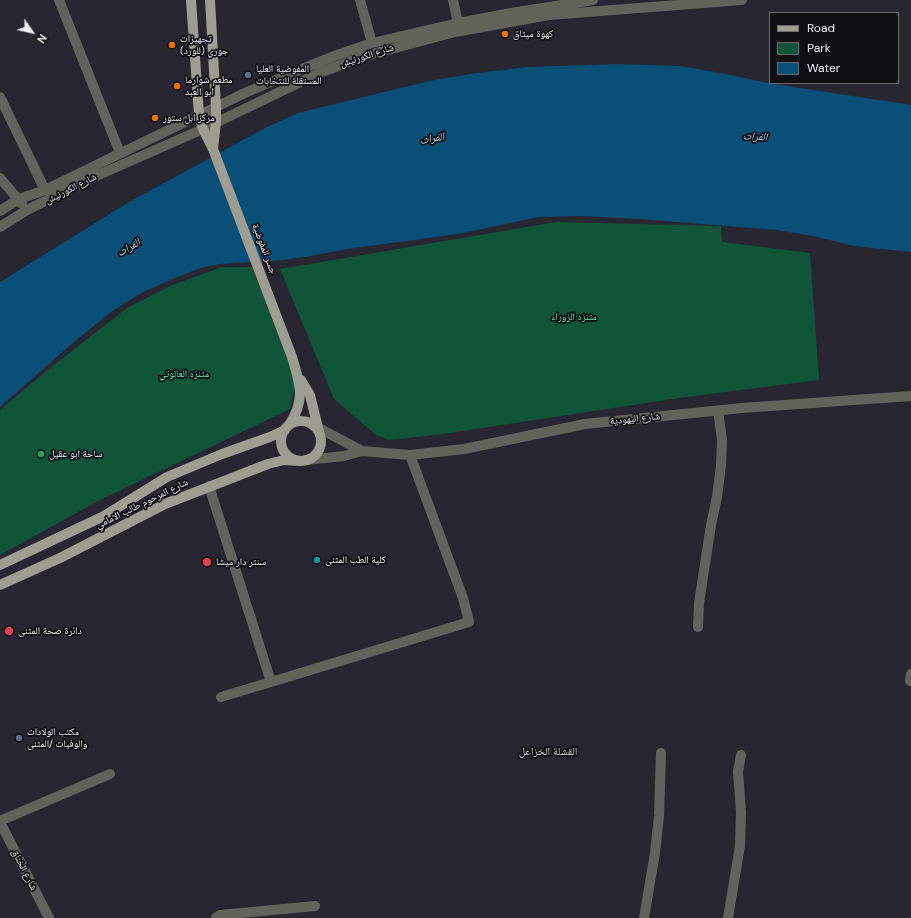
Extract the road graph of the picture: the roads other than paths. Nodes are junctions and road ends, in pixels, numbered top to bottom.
1 (59, 0) edge
2 (191, 0) edge
3 (210, 0) edge
4 (360, 0) edge
5 (453, 0) edge
6 (593, 0) edge
7 (742, 0) edge
8 (564, 2) edge
9 (656, 3) edge
10 (458, 23) junction
11 (372, 43) junction
12 (0, 97) edge
13 (216, 107) junction
14 (200, 115) junction
15 (216, 122) junction
16 (203, 129) junction
17 (213, 149) junction
18 (120, 153) junction
19 (0, 178) edge
20 (45, 190) junction
21 (19, 199) junction
22 (27, 210) junction
23 (0, 211) edge
24 (0, 227) edge
25 (296, 371) junction
26 (911, 396) edge
27 (718, 411) junction
28 (287, 428) junction
29 (317, 430) junction
30 (362, 451) junction
31 (410, 456) junction
32 (302, 461) junction
33 (209, 486) junction
34 (0, 565) edge
35 (0, 585) edge
36 (698, 627) dead end
37 (271, 682) junction
38 (221, 697) dead end
39 (661, 754) dead end
40 (741, 755) dead end
41 (110, 774) dead end
42 (0, 821) edge
43 (315, 906) dead end
44 (49, 918) edge
45 (216, 918) edge
46 (644, 918) edge
47 (728, 918) edge

1 - 18 street
2 - 14 main road, جسر المفوضية
3 - 13 main road
4 - 11 street
5 - 10 street
6 - 8 street, شارع الكورنيش
7 - 9 street, شارع الكورنيش
8 - 10 street, شارع الكورنيش
9 - 15 street, شارع الكورنيش
10 - 11 street, شارع الكورنيش
11 - 13 street, شارع الكورنيش
12 - 20 street
13 - 14 street, شارع الكورنيش
13 - 15 main road
14 - 16 main road, جسر المفوضية
14 - 18 street, شارع الكورنيش
15 - 16 street, شارع الكورنيش
15 - 17 main road
16 - 17 main road, جسر المفوضية
16 - 22 street, شارع الكورنيش
17 - 25 main road, جسر المفوضية
18 - 20 street, شارع الكورنيش
19 - 21 street
20 - 21 street, شارع الكورنيش
21 - 22 street
21 - 23 street, شارع الكورنيش
22 - 24 street, شارع الكورنيش
25 - 28 main road
25 - 29 main road
26 - 27 street, شارع اليهودية
27 - 31 street, شارع اليهودية
27 - 36 street
28 - 29 main road
28 - 32 main road
28 - 34 main road, شارع المرحوم طالب الامامي
29 - 30 street
29 - 32 main road
30 - 31 street, شارع اليهودية
30 - 32 street
31 - 37 street
32 - 33 main road, شارع المرحوم طالب الامامي
33 - 35 main road, شارع المرحوم طالب الامامي
33 - 37 street
37 - 38 street
39 - 46 street
40 - 47 street
41 - 42 street
42 - 44 street, شارع الخناق
43 - 45 street

